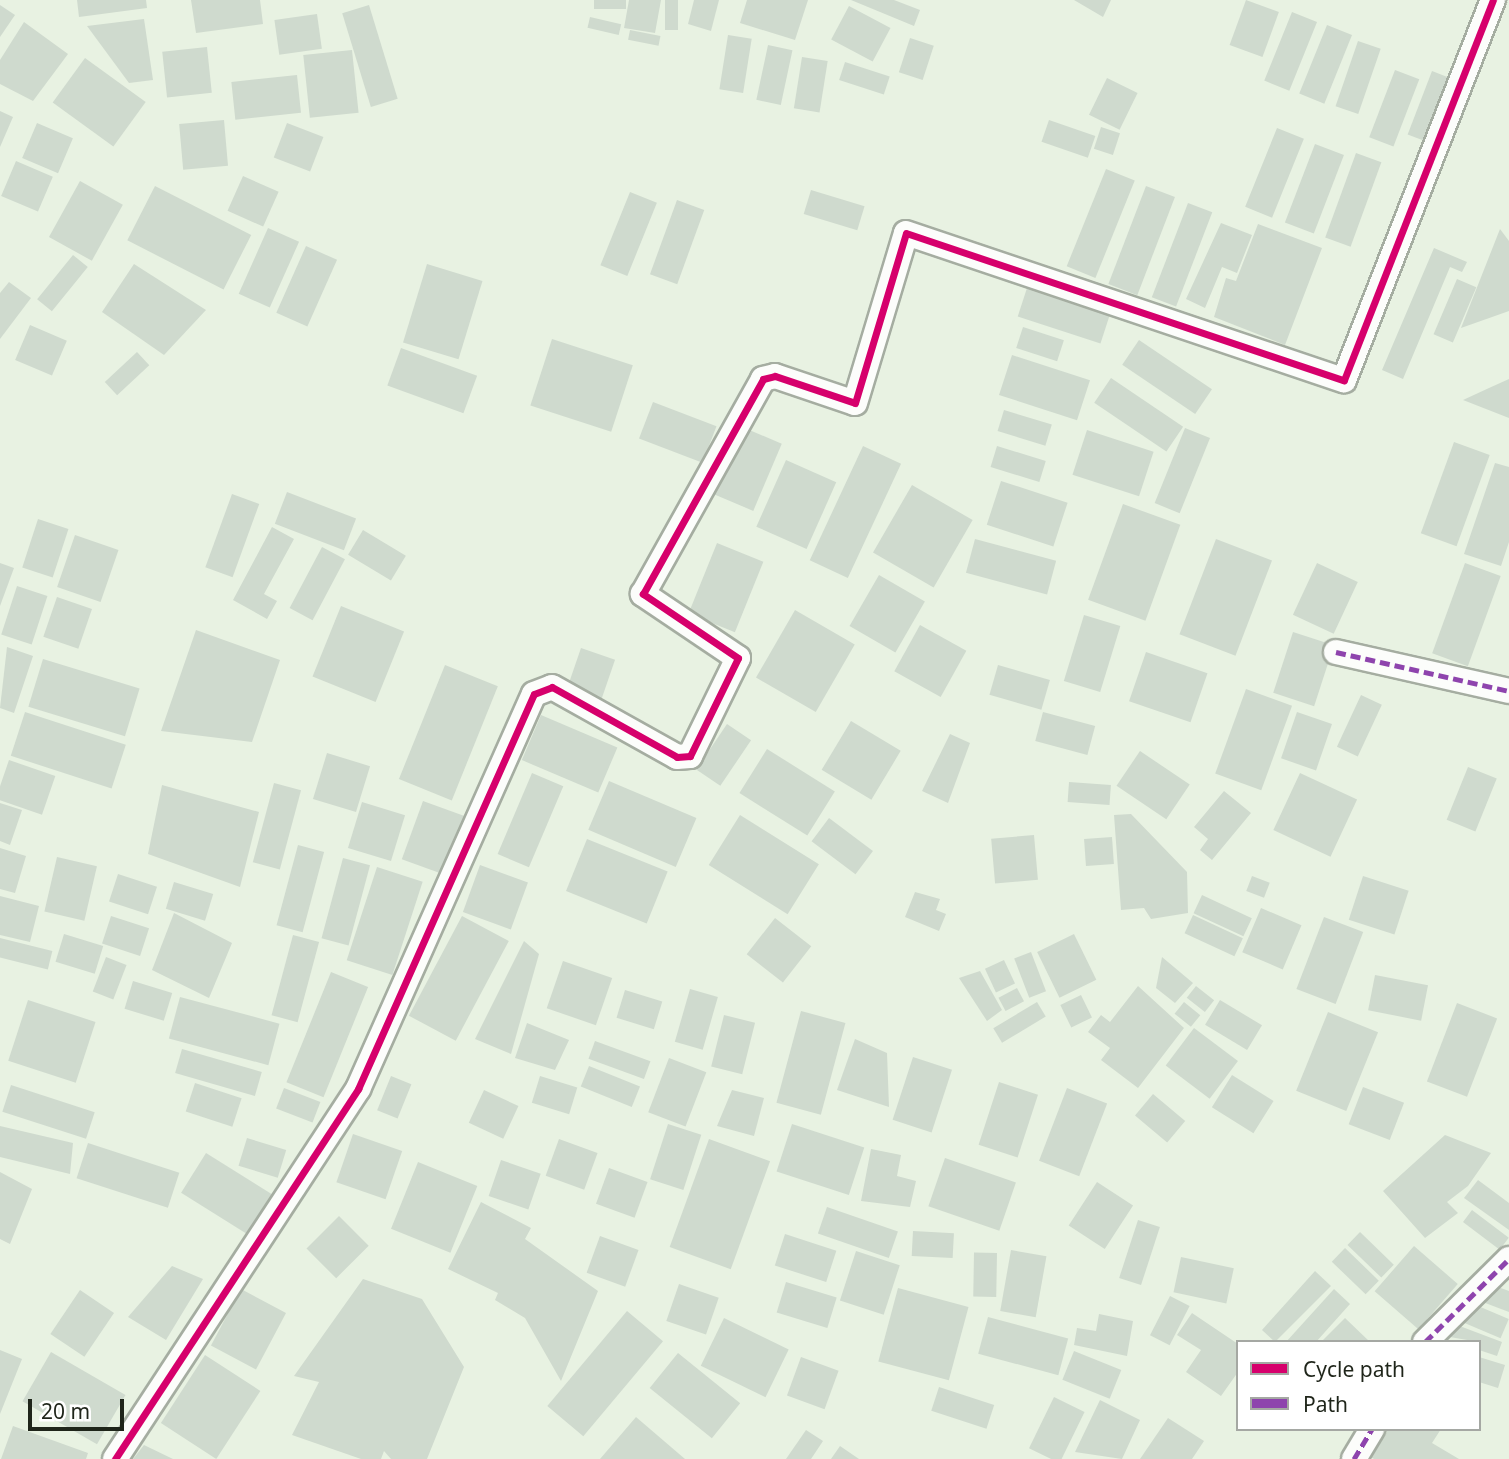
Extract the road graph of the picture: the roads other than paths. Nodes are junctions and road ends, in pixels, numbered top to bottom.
1 (1493, 0) edge
2 (1336, 652) dead end
3 (1509, 691) edge
4 (1509, 1259) edge
5 (1427, 1340) edge
6 (1371, 1431) edge
7 (115, 1459) edge
8 (1354, 1459) edge

1 - 7 street
2 - 3 street
4 - 5 street
6 - 8 street

